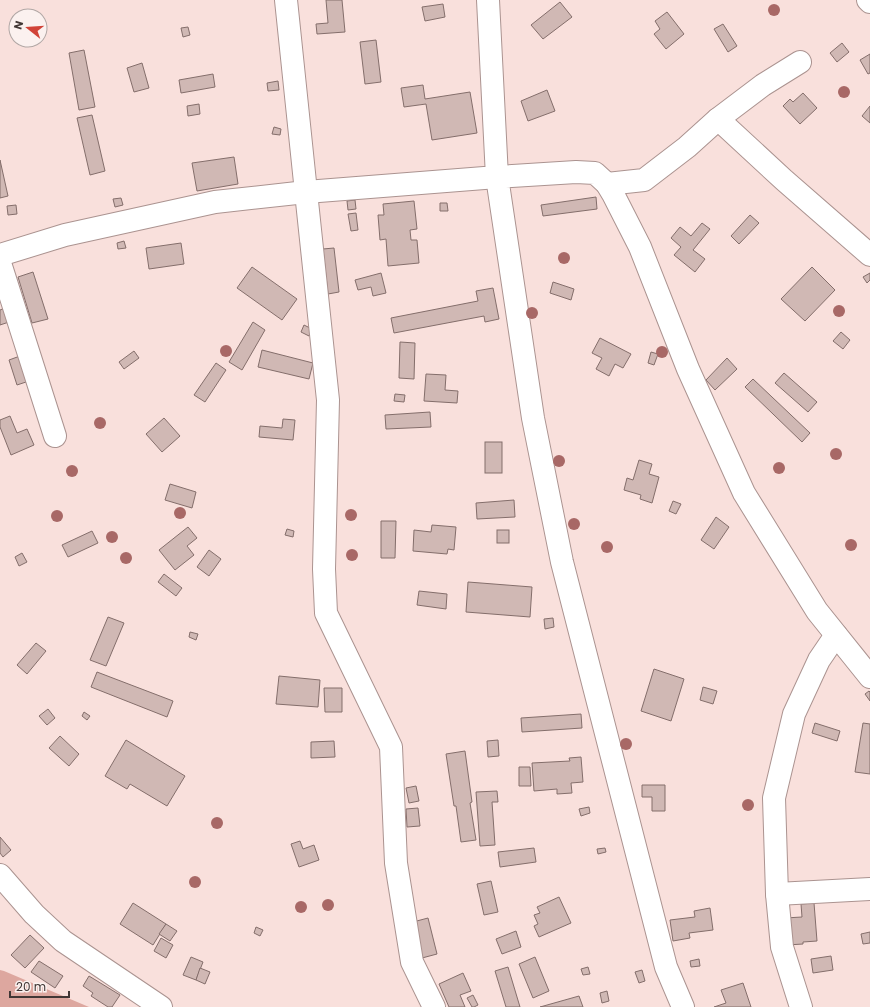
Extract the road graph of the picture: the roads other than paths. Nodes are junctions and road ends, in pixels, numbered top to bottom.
1 (286, 0) edge
2 (488, 0) edge
3 (800, 62) dead end
4 (718, 119) junction
5 (498, 178) junction
6 (607, 184) junction
7 (306, 192) junction
8 (0, 255) edge
9 (870, 255) edge
10 (0, 263) edge
11 (55, 436) dead end
12 (836, 635) junction
13 (870, 677) edge
14 (0, 875) edge
15 (870, 888) edge
16 (777, 894) junction
17 (161, 1007) edge
18 (434, 1007) edge
19 (683, 1007) edge
20 (801, 1007) edge

1 - 7 street
2 - 5 street
3 - 4 street
4 - 6 street
4 - 9 street
5 - 6 street
5 - 7 street
5 - 19 street
6 - 12 street
7 - 8 street
7 - 18 street
10 - 11 street
12 - 13 street
12 - 16 street
14 - 17 street
15 - 16 street
16 - 20 street

